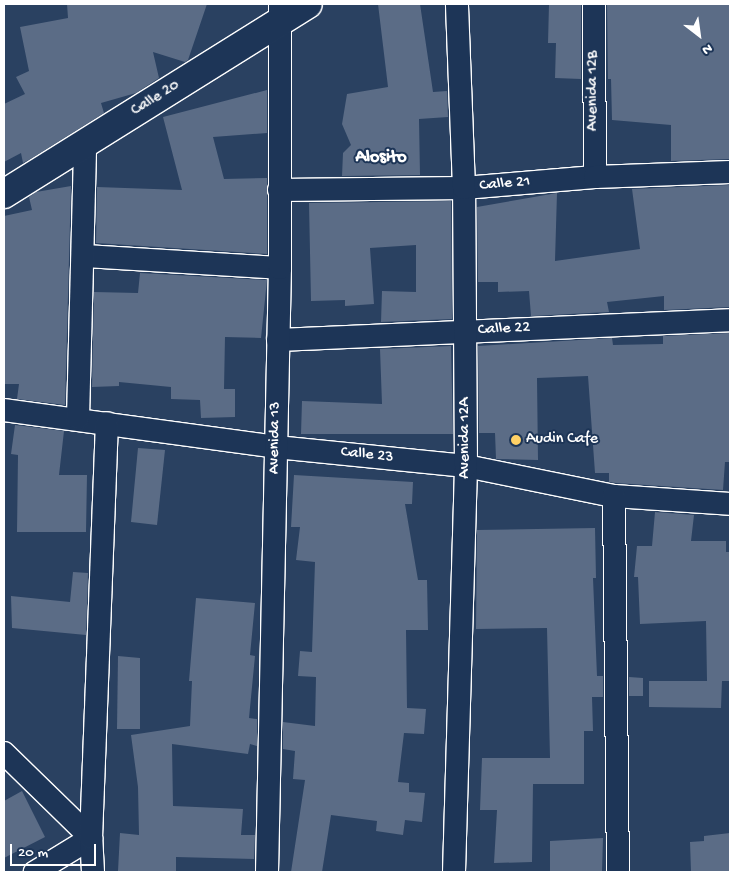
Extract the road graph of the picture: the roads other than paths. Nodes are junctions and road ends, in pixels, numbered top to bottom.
1 (308, 4) edge
2 (457, 4) edge
3 (594, 4) edge
4 (280, 12) edge
5 (85, 144) junction
6 (730, 172) edge
7 (595, 177) junction
8 (464, 188) junction
9 (278, 190) junction
10 (4, 194) edge
11 (84, 256) junction
12 (280, 268) junction
13 (730, 320) edge
14 (466, 332) junction
15 (278, 340) junction
16 (4, 410) edge
17 (78, 418) junction
18 (107, 423) junction
19 (276, 447) junction
20 (466, 466) junction
21 (614, 496) junction
22 (730, 504) edge
23 (4, 753) edge
24 (90, 838) junction
25 (35, 872) edge
26 (93, 872) edge
27 (267, 872) edge
28 (454, 872) edge
29 (618, 872) edge

1 - 4 street, Calle 20
2 - 8 street, Avenida 12A
3 - 7 street, Avenida 12B
4 - 5 street, Calle 20
4 - 9 street, Avenida 13
5 - 10 street, Calle 20
5 - 11 street
6 - 7 street, Calle 21
7 - 8 street, Calle 21
8 - 9 street, Calle 21
8 - 14 street, Avenida 12A
9 - 12 street, Avenida 13
11 - 12 street
11 - 17 street
12 - 15 street, Avenida 13
13 - 14 street, Calle 22
14 - 15 street, Calle 22
14 - 20 street, Avenida 12A
15 - 19 street, Avenida 13
16 - 17 street, Calle 23
17 - 18 street, Calle 23
18 - 19 street, Calle 23
18 - 24 street
19 - 20 street, Calle 23
19 - 27 street, Avenida 13
20 - 21 street, Calle 23
20 - 28 street, Avenida 12A
21 - 22 street, Calle 23
21 - 29 street
23 - 24 street
24 - 25 street
24 - 26 street

